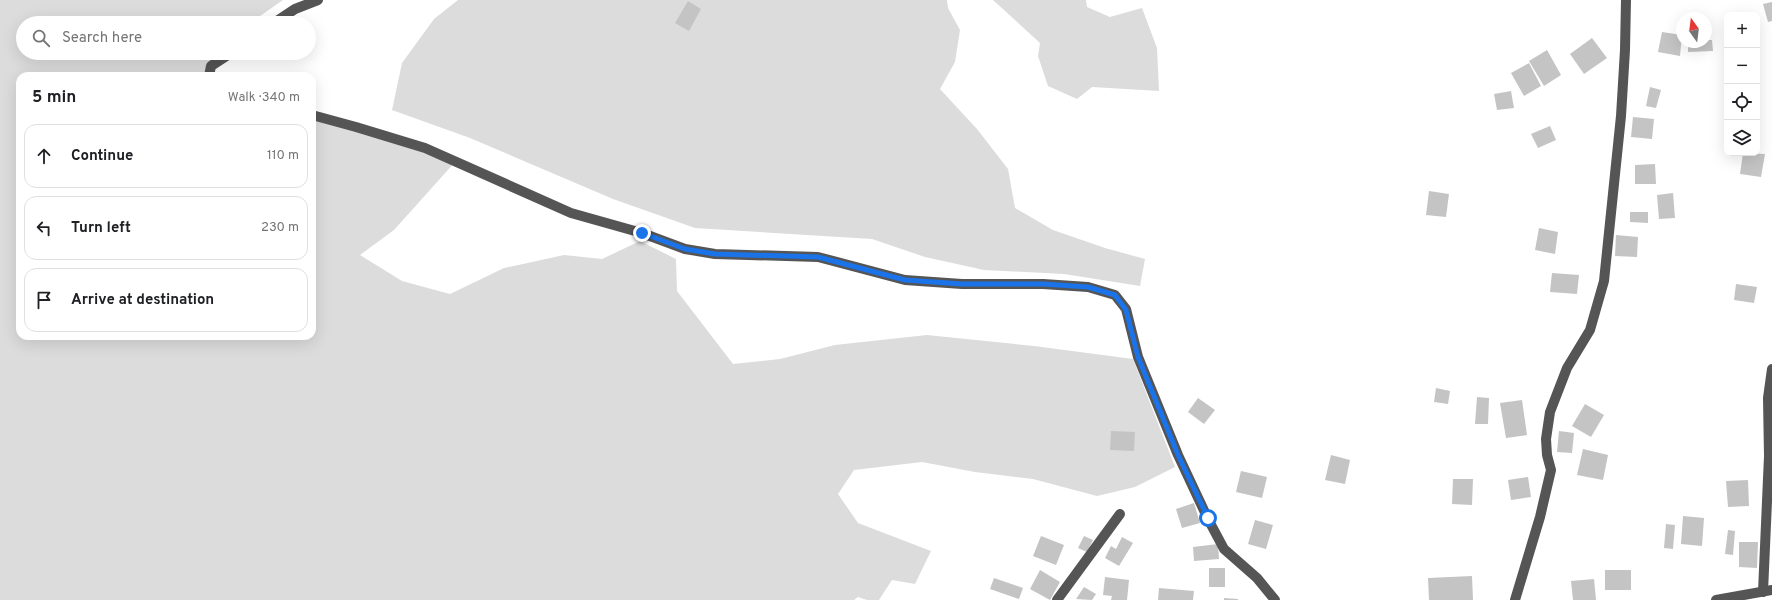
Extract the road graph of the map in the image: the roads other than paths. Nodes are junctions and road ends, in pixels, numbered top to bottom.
1 (318, 0) edge
2 (1626, 0) edge
3 (284, 16) edge
4 (221, 60) edge
5 (210, 72) edge
6 (316, 116) edge
7 (1772, 369) edge
8 (1120, 514) dead end
9 (1768, 591) edge
10 (1057, 600) edge
11 (1275, 600) edge
12 (1515, 600) edge
13 (1716, 600) edge

1 - 3 street
2 - 12 street
4 - 5 street
6 - 11 street
7 - 9 street
8 - 10 street
9 - 13 street

